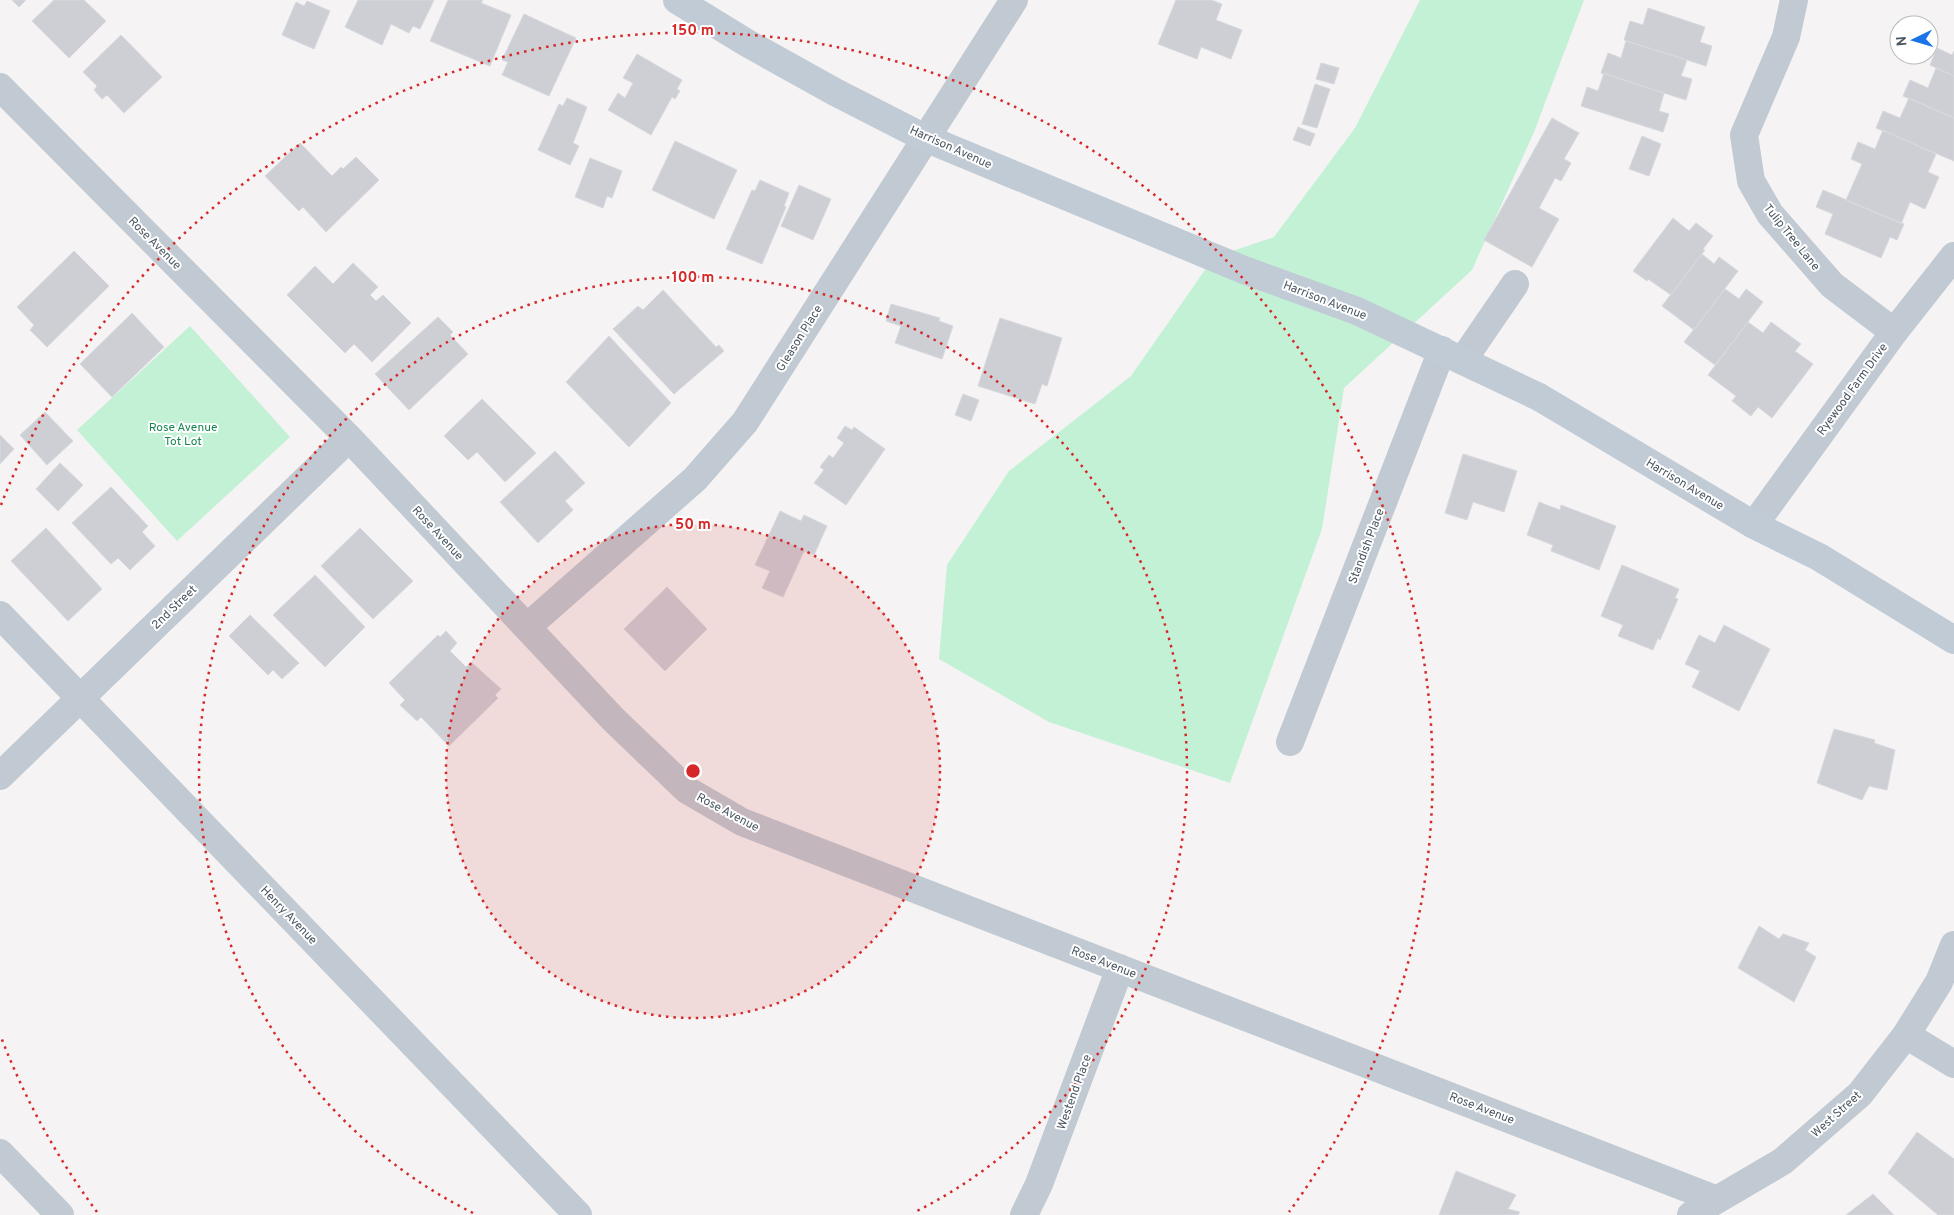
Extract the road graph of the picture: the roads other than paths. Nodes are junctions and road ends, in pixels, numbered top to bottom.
1 (677, 0) edge
2 (1014, 0) edge
3 (1794, 0) edge
4 (0, 87) edge
5 (925, 138) junction
6 (1954, 256) edge
7 (1515, 284) dead end
8 (1894, 332) junction
9 (1452, 355) junction
10 (349, 438) junction
11 (1754, 525) junction
12 (0, 615) edge
13 (527, 628) junction
14 (1954, 640) edge
15 (81, 698) junction
16 (1290, 742) dead end
17 (0, 776) edge
18 (1954, 945) edge
19 (1120, 968) junction
20 (1906, 1035) junction
21 (1954, 1064) edge
22 (0, 1153) edge
23 (1715, 1199) junction
24 (575, 1214) edge
25 (60, 1215) edge
26 (1024, 1215) edge
27 (1691, 1215) edge

1 - 5 main road, Harrison Avenue
2 - 5 street, Gleason Place
3 - 8 street, Tulip Tree Lane
4 - 10 street, Rose Avenue
5 - 9 main road, Harrison Avenue
5 - 13 street, Gleason Place
6 - 8 street, Ryewood Farm Drive
7 - 9 street, Standish Place
8 - 11 street, Ryewood Farm Drive
9 - 11 main road, Harrison Avenue
9 - 16 street, Standish Place
10 - 13 street, Rose Avenue
10 - 15 street, 2nd Street
11 - 14 main road, Harrison Avenue
12 - 15 street, Henry Avenue
13 - 19 street, Rose Avenue
15 - 17 street, 2nd Street
15 - 24 street, Henry Avenue
18 - 20 street, West Street
19 - 23 street, Rose Avenue
19 - 26 street, Westend Place
20 - 21 street
20 - 23 street, West Street
22 - 25 street
23 - 27 street, West Street

